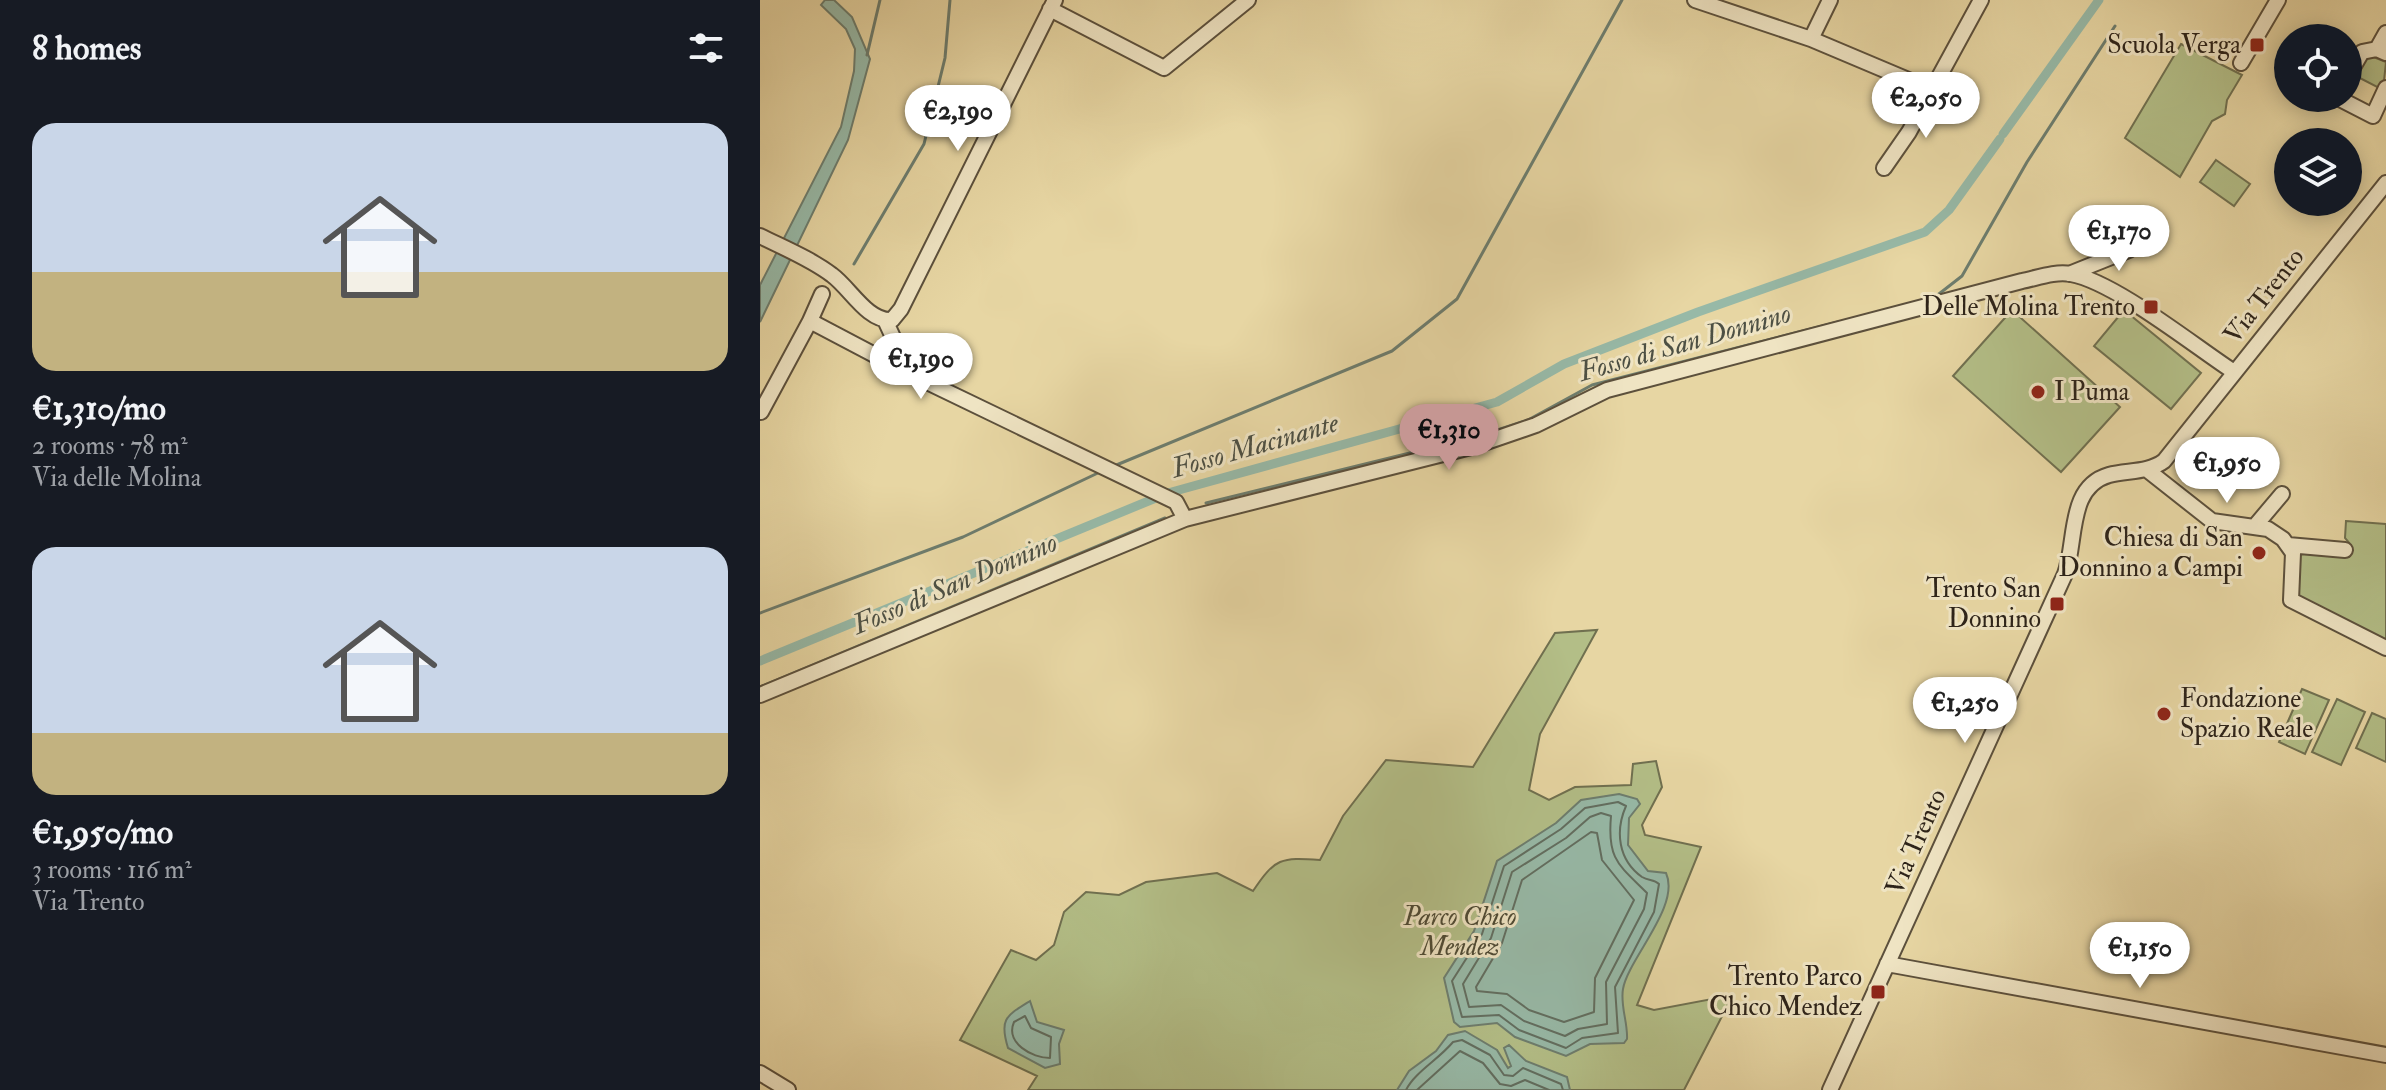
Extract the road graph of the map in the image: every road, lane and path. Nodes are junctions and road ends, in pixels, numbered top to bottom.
1 (1248, 0) edge
2 (1695, 0) edge
3 (1830, 0) edge
4 (1981, 0) edge
5 (2278, 0) edge
6 (1053, 5) edge
7 (2386, 33) edge
8 (1811, 39) junction
9 (2382, 51) edge
10 (2362, 52) edge
11 (2241, 63) dead end
12 (2386, 88) edge
13 (1932, 90) junction
14 (2362, 110) edge
15 (1884, 168) dead end
16 (2385, 186) edge
17 (760, 236) edge
18 (2148, 238) dead end
19 (2069, 274) junction
20 (822, 294) dead end
21 (888, 320) junction
22 (810, 321) junction
23 (914, 363) junction
24 (2234, 372) junction
25 (761, 412) edge
26 (2146, 469) junction
27 (2282, 494) dead end
28 (1185, 519) junction
29 (2255, 526) junction
30 (2288, 545) junction
31 (2345, 550) dead end
32 (2386, 648) edge
33 (760, 695) edge
34 (1887, 964) junction
35 (2386, 1055) edge
36 (760, 1073) edge
37 (788, 1090) edge
38 (1830, 1090) edge

1 - 6 street
2 - 8 street
3 - 8 street
4 - 13 street
5 - 11 street
6 - 21 street
7 - 9 street
8 - 13 street
9 - 10 street
12 - 14 street
13 - 15 street
16 - 24 street, Via Trento
17 - 21 street
18 - 19 street
19 - 24 street
19 - 28 street
20 - 22 street
21 - 23 street
22 - 23 street
22 - 25 street
23 - 28 street
24 - 26 street, Via Trento
26 - 29 street
26 - 34 street, Via Trento
27 - 29 street
28 - 33 street
29 - 30 street
30 - 31 street
30 - 32 street
34 - 35 street
34 - 38 street, Via Trento
36 - 37 street

